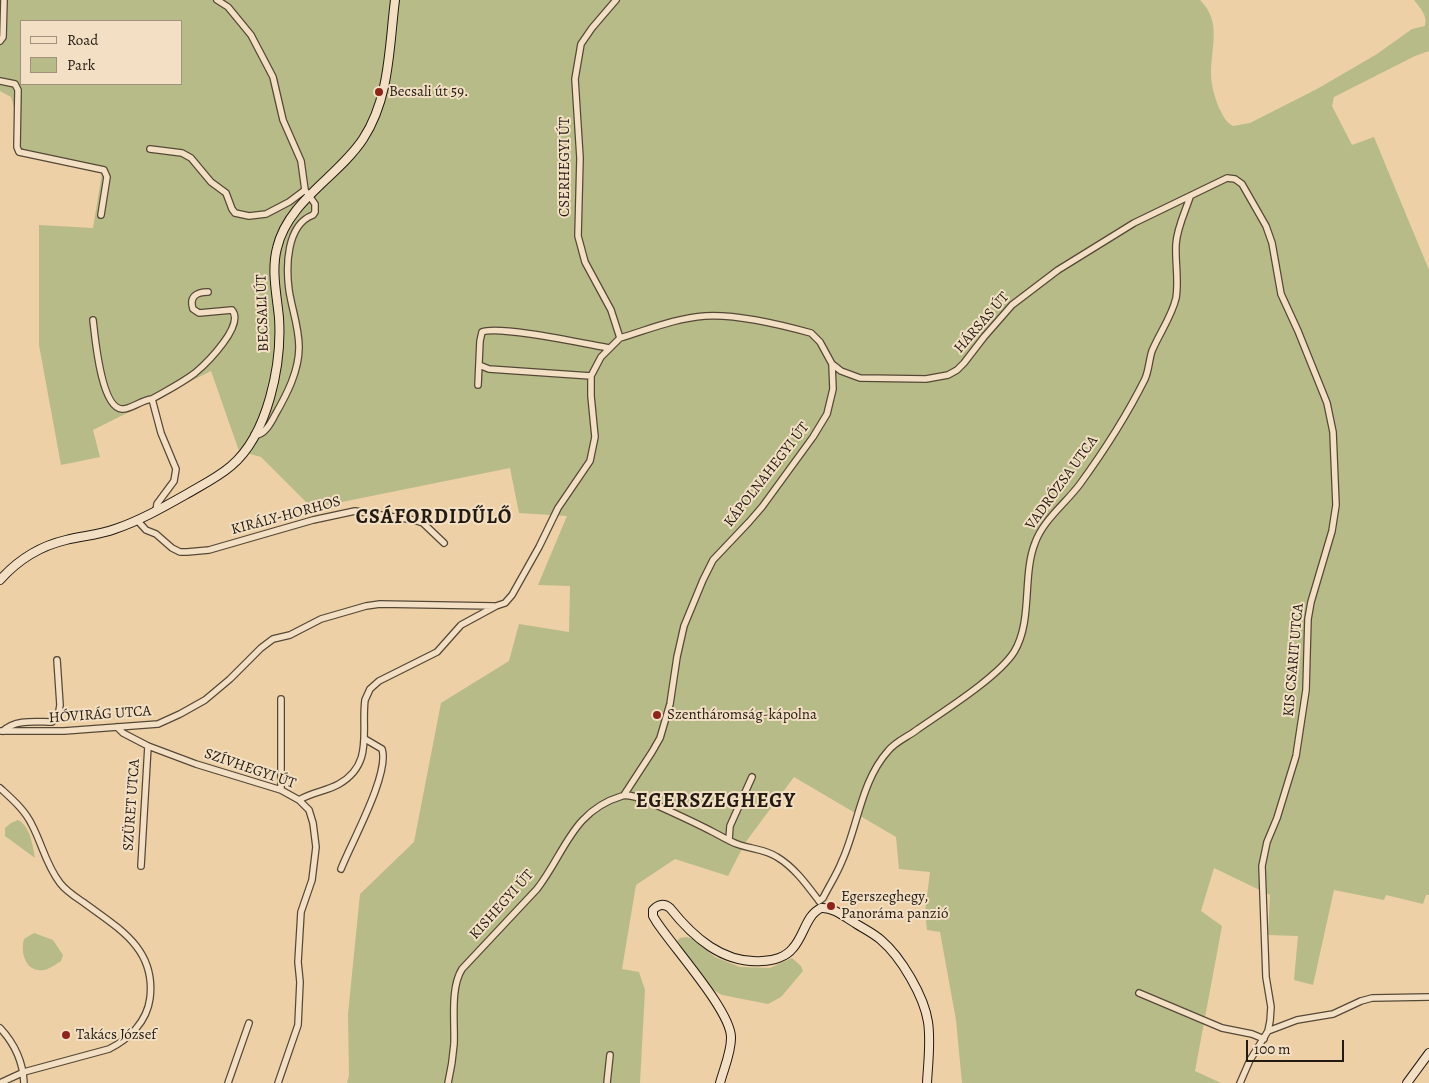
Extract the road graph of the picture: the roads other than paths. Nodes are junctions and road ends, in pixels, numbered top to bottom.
1 (4, 0) edge
2 (217, 0) edge
3 (395, 0) edge
4 (616, 0) edge
5 (0, 42) edge
6 (0, 81) edge
7 (150, 149) dead end
8 (307, 193) junction
9 (1190, 197) junction
10 (101, 215) dead end
11 (208, 292) dead end
12 (93, 320) dead end
13 (620, 338) junction
14 (609, 348) junction
15 (832, 364) junction
16 (479, 365) junction
17 (591, 376) junction
18 (478, 385) dead end
19 (152, 399) junction
20 (254, 435) junction
21 (156, 510) junction
22 (137, 520) junction
23 (444, 543) dead end
24 (0, 580) edge
25 (496, 606) junction
26 (57, 660) dead end
27 (281, 699) dead end
28 (117, 727) junction
29 (1, 731) edge
30 (365, 739) junction
31 (148, 746) junction
32 (752, 776) dead end
33 (0, 788) edge
34 (281, 790) junction
35 (624, 795) junction
36 (299, 800) junction
37 (729, 840) junction
38 (141, 866) dead end
39 (341, 869) dead end
40 (820, 904) junction
41 (1139, 993) dead end
42 (1429, 997) edge
43 (249, 1023) dead end
44 (0, 1028) edge
45 (1268, 1031) junction
46 (1264, 1039) junction
47 (1429, 1053) edge
48 (610, 1055) dead end
49 (24, 1072) junction
50 (0, 1082) edge
51 (24, 1083) edge
52 (228, 1083) edge
53 (278, 1083) edge
54 (448, 1083) edge
55 (607, 1083) edge
56 (720, 1083) edge
57 (927, 1083) edge
58 (1240, 1083) edge
59 (1406, 1083) edge

1 - 5 street
2 - 8 street
3 - 8 main road, BECSALI ÚT
4 - 13 street, CSERHEGYI ÚT
6 - 10 street
7 - 8 street
8 - 20 main road, BECSALI ÚT
8 - 20 street, BECSALI ÚT
9 - 15 street, HÁRSAS ÚT
9 - 40 street, VADRÓZSA UTCA
9 - 45 street, KIS CSARIT UTCA
11 - 19 street
12 - 19 street
13 - 14 street, KÁPOLNAHEGYI ÚT
13 - 15 street, KÁPOLNAHEGYI ÚT
14 - 16 street
14 - 17 street, KÁPOLNAHEGYI ÚT
15 - 35 street, KÁPOLNAHEGYI ÚT
16 - 17 street
16 - 18 street
17 - 25 street
19 - 21 street
20 - 21 main road, BECSALI ÚT
21 - 22 main road, BECSALI ÚT
22 - 23 street, KIRÁLY-HORHOS
22 - 24 main road, BECSALI ÚT
25 - 28 street, HÓVIRÁG UTCA
25 - 30 street
26 - 29 street
27 - 34 street
28 - 29 street, HÓVIRÁG UTCA
28 - 31 street, SZÍVHEGYI ÚT
30 - 36 street
30 - 39 street
31 - 34 street, SZÍVHEGYI ÚT
31 - 38 street, SZÜRET UTCA
32 - 37 street
33 - 49 street
34 - 36 street, SZÍVHEGYI ÚT
35 - 37 street
35 - 54 street, KISHEGYI ÚT
36 - 53 street, SZÍVHEGYI ÚT
37 - 40 street
40 - 56 main road
40 - 57 main road
41 - 46 street
42 - 45 street
43 - 52 street
44 - 49 street
45 - 46 street, KIS CSARIT UTCA
46 - 58 street, KIS CSARIT UTCA
47 - 59 main road
48 - 55 street
49 - 50 street
49 - 51 street

